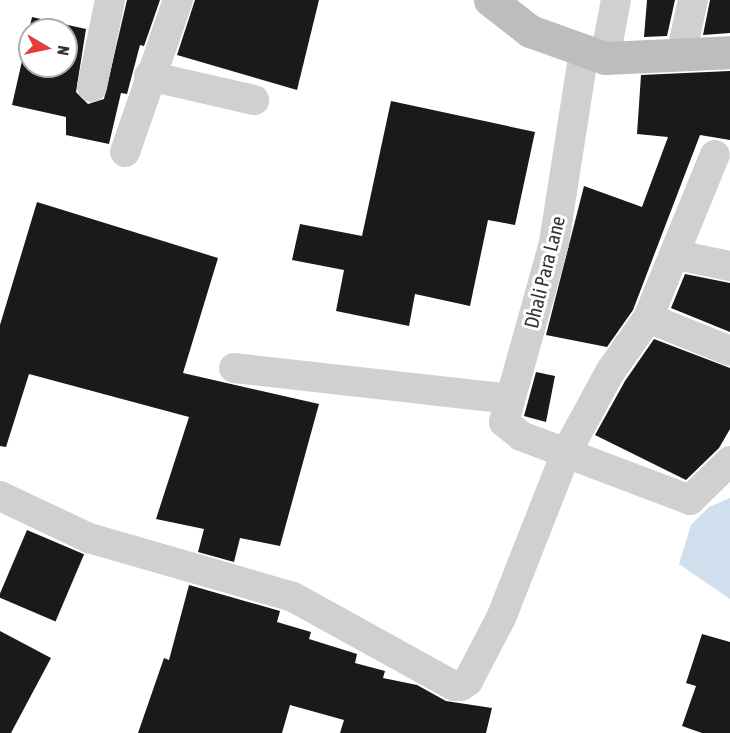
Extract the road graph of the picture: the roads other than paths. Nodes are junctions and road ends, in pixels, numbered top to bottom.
1 (111, 0) edge
2 (178, 0) edge
3 (490, 0) edge
4 (616, 0) edge
5 (693, 0) edge
6 (730, 52) edge
7 (595, 55) junction
8 (681, 56) junction
9 (149, 76) junction
10 (92, 87) dead end
11 (254, 100) dead end
12 (124, 152) dead end
13 (716, 155) dead end
14 (677, 255) junction
15 (730, 266) edge
16 (648, 318) junction
17 (730, 351) edge
18 (234, 368) dead end
19 (510, 399) junction
20 (566, 453) junction
21 (730, 461) edge
22 (0, 496) edge

1 - 10 street
2 - 9 street
3 - 7 main road
4 - 7 street, Dhali Para Lane
5 - 8 street
6 - 8 main road
7 - 8 main road
7 - 19 street, Dhali Para Lane
9 - 11 street
9 - 12 street
13 - 14 street
14 - 15 street
14 - 16 street
16 - 17 street
16 - 20 street
18 - 19 street
19 - 20 street, Dhali Para Lane
20 - 21 street
20 - 22 street

